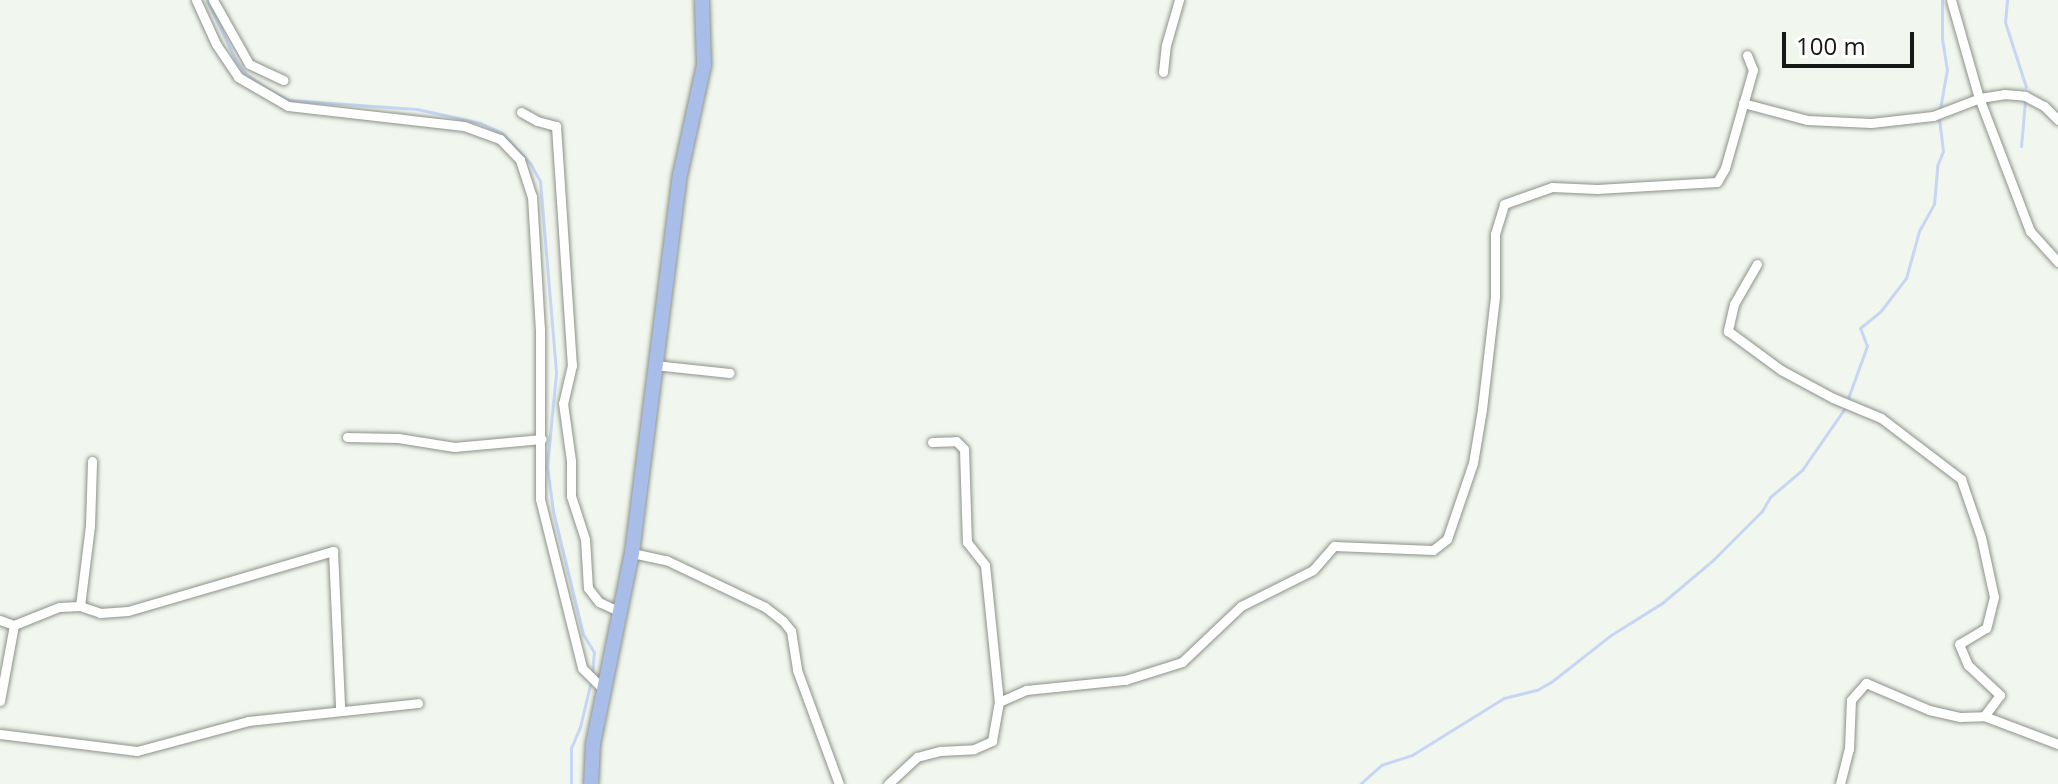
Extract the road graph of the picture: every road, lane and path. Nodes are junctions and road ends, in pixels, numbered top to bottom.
1 (196, 0) edge
2 (213, 0) edge
3 (702, 0) edge
4 (1179, 0) edge
5 (1951, 0) edge
6 (1747, 55) dead end
7 (1163, 72) dead end
8 (283, 80) dead end
9 (1980, 98) junction
10 (1743, 103) junction
11 (521, 112) dead end
12 (2058, 120) edge
13 (2058, 262) edge
14 (1757, 264) dead end
15 (654, 365) junction
16 (730, 373) dead end
17 (347, 437) dead end
18 (542, 439) junction
19 (932, 442) dead end
20 (92, 461) dead end
21 (632, 553) junction
22 (80, 606) junction
23 (620, 612) junction
24 (0, 620) edge
25 (14, 625) junction
26 (604, 690) junction
27 (0, 701) edge
28 (999, 702) junction
29 (418, 703) dead end
30 (340, 708) junction
31 (1984, 716) junction
32 (0, 734) edge
33 (2058, 744) edge
34 (591, 784) edge
35 (839, 784) edge
36 (888, 784) edge
37 (1840, 784) edge

1 - 18 street
2 - 8 street
3 - 15 main road
4 - 7 street
5 - 9 street
6 - 10 street
9 - 10 street
9 - 12 street
9 - 13 street
10 - 28 street
11 - 23 street
14 - 31 street
15 - 16 street
15 - 21 main road
17 - 18 street
18 - 26 street
19 - 28 street
20 - 22 street
21 - 23 main road
21 - 35 street
22 - 25 street
22 - 30 street
23 - 26 main road
24 - 25 street
25 - 27 street
26 - 34 main road
28 - 36 street
29 - 30 street
30 - 32 street
31 - 33 street
31 - 37 street

